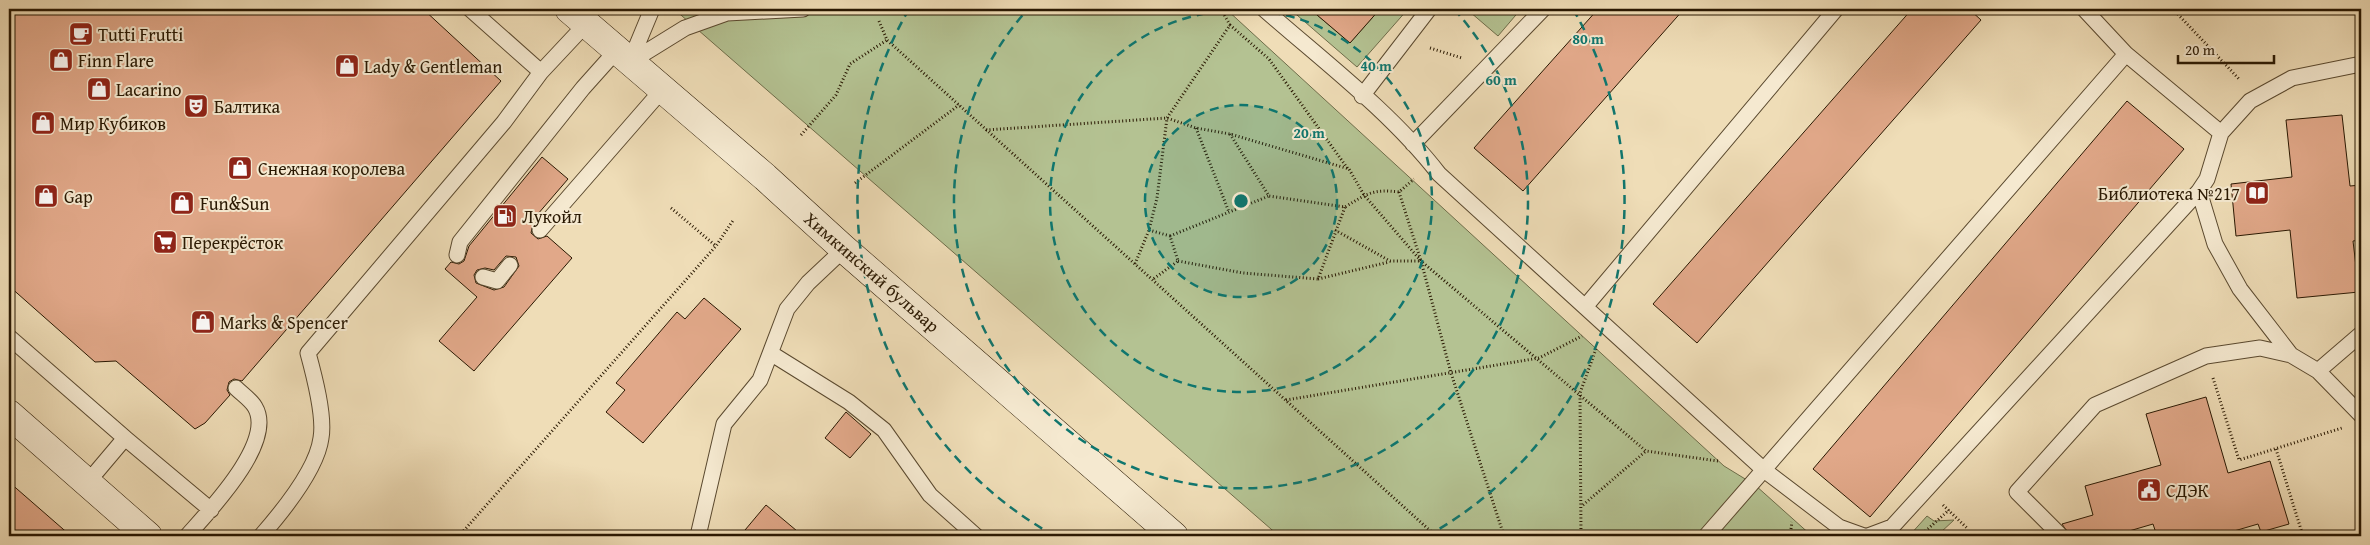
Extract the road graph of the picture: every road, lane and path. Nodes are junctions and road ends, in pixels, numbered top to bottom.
1 (470, 9) edge
2 (652, 9) edge
3 (803, 9) edge
4 (1221, 9) edge
5 (1264, 9) edge
6 (1429, 9) edge
7 (1543, 9) edge
8 (1836, 9) edge
9 (2084, 9) edge
10 (2173, 9) edge
11 (577, 16) edge
12 (879, 21) dead end
13 (1230, 25) junction
14 (887, 40) junction
15 (1405, 40) junction
16 (2126, 54) junction
17 (623, 56) junction
18 (2361, 64) edge
19 (1488, 66) junction
20 (541, 72) junction
21 (662, 90) junction
22 (1362, 96) junction
23 (2257, 96) junction
24 (959, 104) junction
25 (1167, 118) junction
26 (1196, 128) junction
27 (986, 130) junction
28 (2221, 133) junction
29 (1230, 134) junction
30 (801, 135) dead end
31 (1412, 144) junction
32 (1431, 164) junction
33 (1349, 169) junction
34 (855, 182) dead end
35 (2199, 191) junction
36 (1400, 192) junction
37 (1364, 195) junction
38 (1270, 196) junction
39 (1345, 207) junction
40 (672, 208) dead end
41 (1229, 212) junction
42 (734, 219) dead end
43 (540, 230) dead end
44 (1149, 230) junction
45 (1335, 230) junction
46 (1170, 236) junction
47 (716, 246) junction
48 (844, 249) junction
49 (457, 255) dead end
50 (1178, 261) junction
51 (1421, 261) junction
52 (1390, 262) junction
53 (1135, 264) junction
54 (510, 265) dead end
55 (483, 277) dead end
56 (1318, 279) junction
57 (1152, 280) junction
58 (1585, 307) junction
59 (1605, 325) junction
60 (2361, 334) edge
61 (9, 337) edge
62 (772, 354) junction
63 (2206, 356) junction
64 (2291, 356) junction
65 (1539, 358) junction
66 (2318, 372) junction
67 (1451, 373) junction
68 (236, 388) dead end
69 (1580, 393) junction
70 (1286, 400) junction
71 (9, 414) edge
72 (2356, 420) edge
73 (126, 438) junction
74 (2276, 449) junction
75 (1646, 451) junction
76 (1760, 466) junction
77 (87, 483) junction
78 (1925, 491) junction
79 (1583, 505) junction
80 (211, 510) junction
81 (1949, 510) junction
82 (1968, 528) dead end
83 (148, 536) edge
84 (187, 536) edge
85 (261, 536) edge
86 (459, 536) edge
87 (698, 536) edge
88 (976, 536) edge
89 (1174, 536) edge
90 (1436, 536) edge
91 (1504, 536) edge
92 (1582, 536) edge
93 (1706, 536) edge
94 (1864, 536) edge
95 (1868, 536) edge
96 (1920, 536) edge
97 (2060, 536) edge
98 (2303, 536) edge

1 - 20 lane
2 - 17 lane
3 - 17 lane
4 - 13 path
5 - 22 lane
6 - 15 lane
7 - 19 lane
8 - 58 lane
9 - 16 lane
10 - 23 path
11 - 17 main road, Химкинский бульвар
11 - 20 lane
12 - 14 path
13 - 25 path
13 - 33 path
14 - 24 path
14 - 30 path
15 - 19 path
15 - 22 lane
16 - 28 lane
16 - 76 lane
17 - 21 main road, Химкинский бульвар
17 - 49 lane
18 - 23 lane
19 - 31 lane
20 - 85 lane
21 - 43 lane
21 - 48 main road, Химкинский бульвар
22 - 31 lane
23 - 28 lane
24 - 27 path
24 - 34 path
25 - 26 path
25 - 27 path
25 - 44 path
26 - 29 path
26 - 41 path
27 - 53 path
28 - 35 lane
29 - 33 path
29 - 38 path
31 - 32 lane
32 - 36 path
32 - 58 lane
33 - 37 path
35 - 64 lane
35 - 78 lane
36 - 37 path
36 - 51 path
37 - 39 path
37 - 51 path
38 - 39 path
38 - 41 path
39 - 45 path
40 - 47 path
41 - 46 path
42 - 47 path
44 - 46 path
44 - 53 path
45 - 52 path
45 - 56 path
46 - 50 path
47 - 86 path
48 - 62 lane
48 - 89 main road, Химкинский бульвар
50 - 56 path
50 - 57 path
51 - 52 path
51 - 65 path
51 - 67 path
52 - 56 path
53 - 57 path
54 - 55 lane
57 - 70 path
58 - 59 lane
59 - 65 path
59 - 69 path
59 - 76 lane
60 - 66 lane
61 - 73 lane
62 - 87 lane
62 - 88 lane
63 - 64 lane
63 - 74 path
63 - 97 lane
64 - 66 lane
65 - 67 path
65 - 69 path
66 - 72 lane
67 - 70 path
67 - 91 path
68 - 80 lane
69 - 75 path
69 - 79 path
70 - 90 path
71 - 77 main road
72 - 74 path
73 - 77 lane
73 - 80 lane
74 - 98 path
75 - 76 path
75 - 79 path
76 - 93 lane
76 - 94 lane
77 - 83 main road
78 - 81 path
78 - 95 lane
79 - 92 path
80 - 84 lane
81 - 82 path
81 - 96 path

